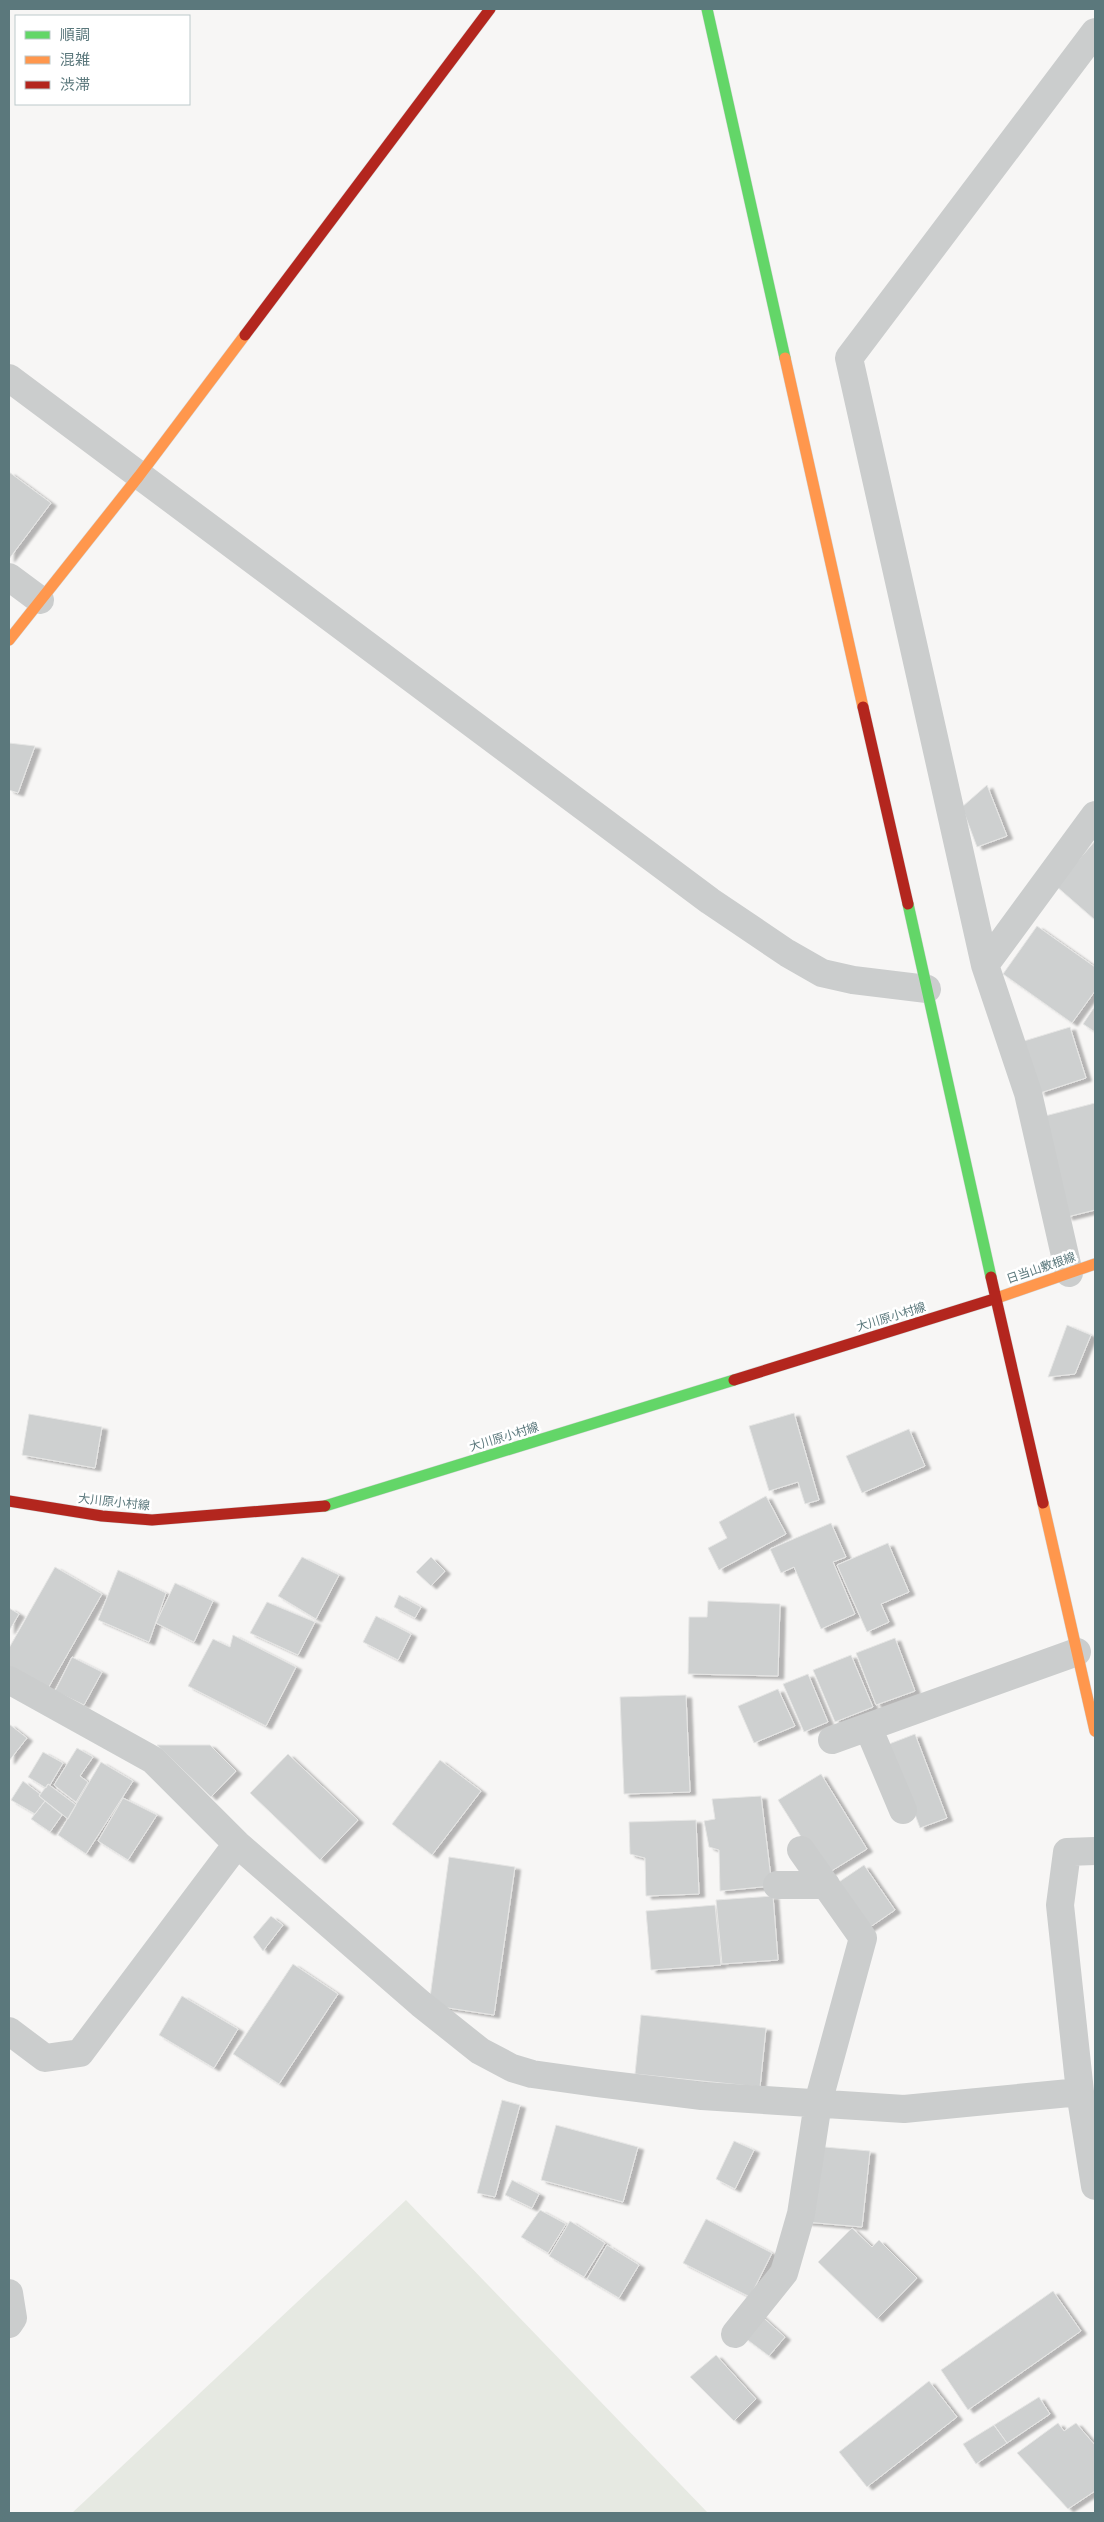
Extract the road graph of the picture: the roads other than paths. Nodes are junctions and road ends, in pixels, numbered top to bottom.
1 (490, 9) edge
2 (707, 9) edge
3 (1095, 32) edge
4 (9, 378) edge
5 (139, 476) junction
6 (9, 577) edge
7 (40, 600) junction
8 (9, 640) edge
9 (1095, 815) edge
10 (985, 965) junction
11 (927, 989) junction
12 (1095, 1264) edge
13 (1069, 1273) junction
14 (996, 1298) junction
15 (9, 1500) edge
16 (1077, 1652) junction
17 (9, 1680) edge
18 (868, 1727) junction
19 (1095, 1731) edge
20 (832, 1740) dead end
21 (903, 1810) dead end
22 (237, 1844) junction
23 (801, 1850) dead end
24 (1095, 1851) edge
25 (777, 1885) dead end
26 (826, 1885) junction
27 (9, 2031) edge
28 (1080, 2092) junction
29 (818, 2103) junction
30 (1095, 2186) edge
31 (9, 2293) edge
32 (9, 2324) edge
33 (735, 2334) dead end

1 - 5 main road
2 - 11 main road
3 - 10 street
4 - 5 street
5 - 7 main road
5 - 11 street
6 - 7 street
7 - 8 main road
9 - 10 street
10 - 13 street
11 - 14 main road
12 - 13 main road, 日当山敷根線
13 - 14 main road, 日当山敷根線
14 - 15 main road, 大川原小村線
14 - 16 main road
16 - 18 street
16 - 19 main road
17 - 22 street
18 - 20 street
18 - 21 street
22 - 27 street
22 - 29 street
23 - 26 street
24 - 28 street
25 - 26 street
26 - 29 street
28 - 29 street
28 - 30 street
29 - 33 street
31 - 32 street

